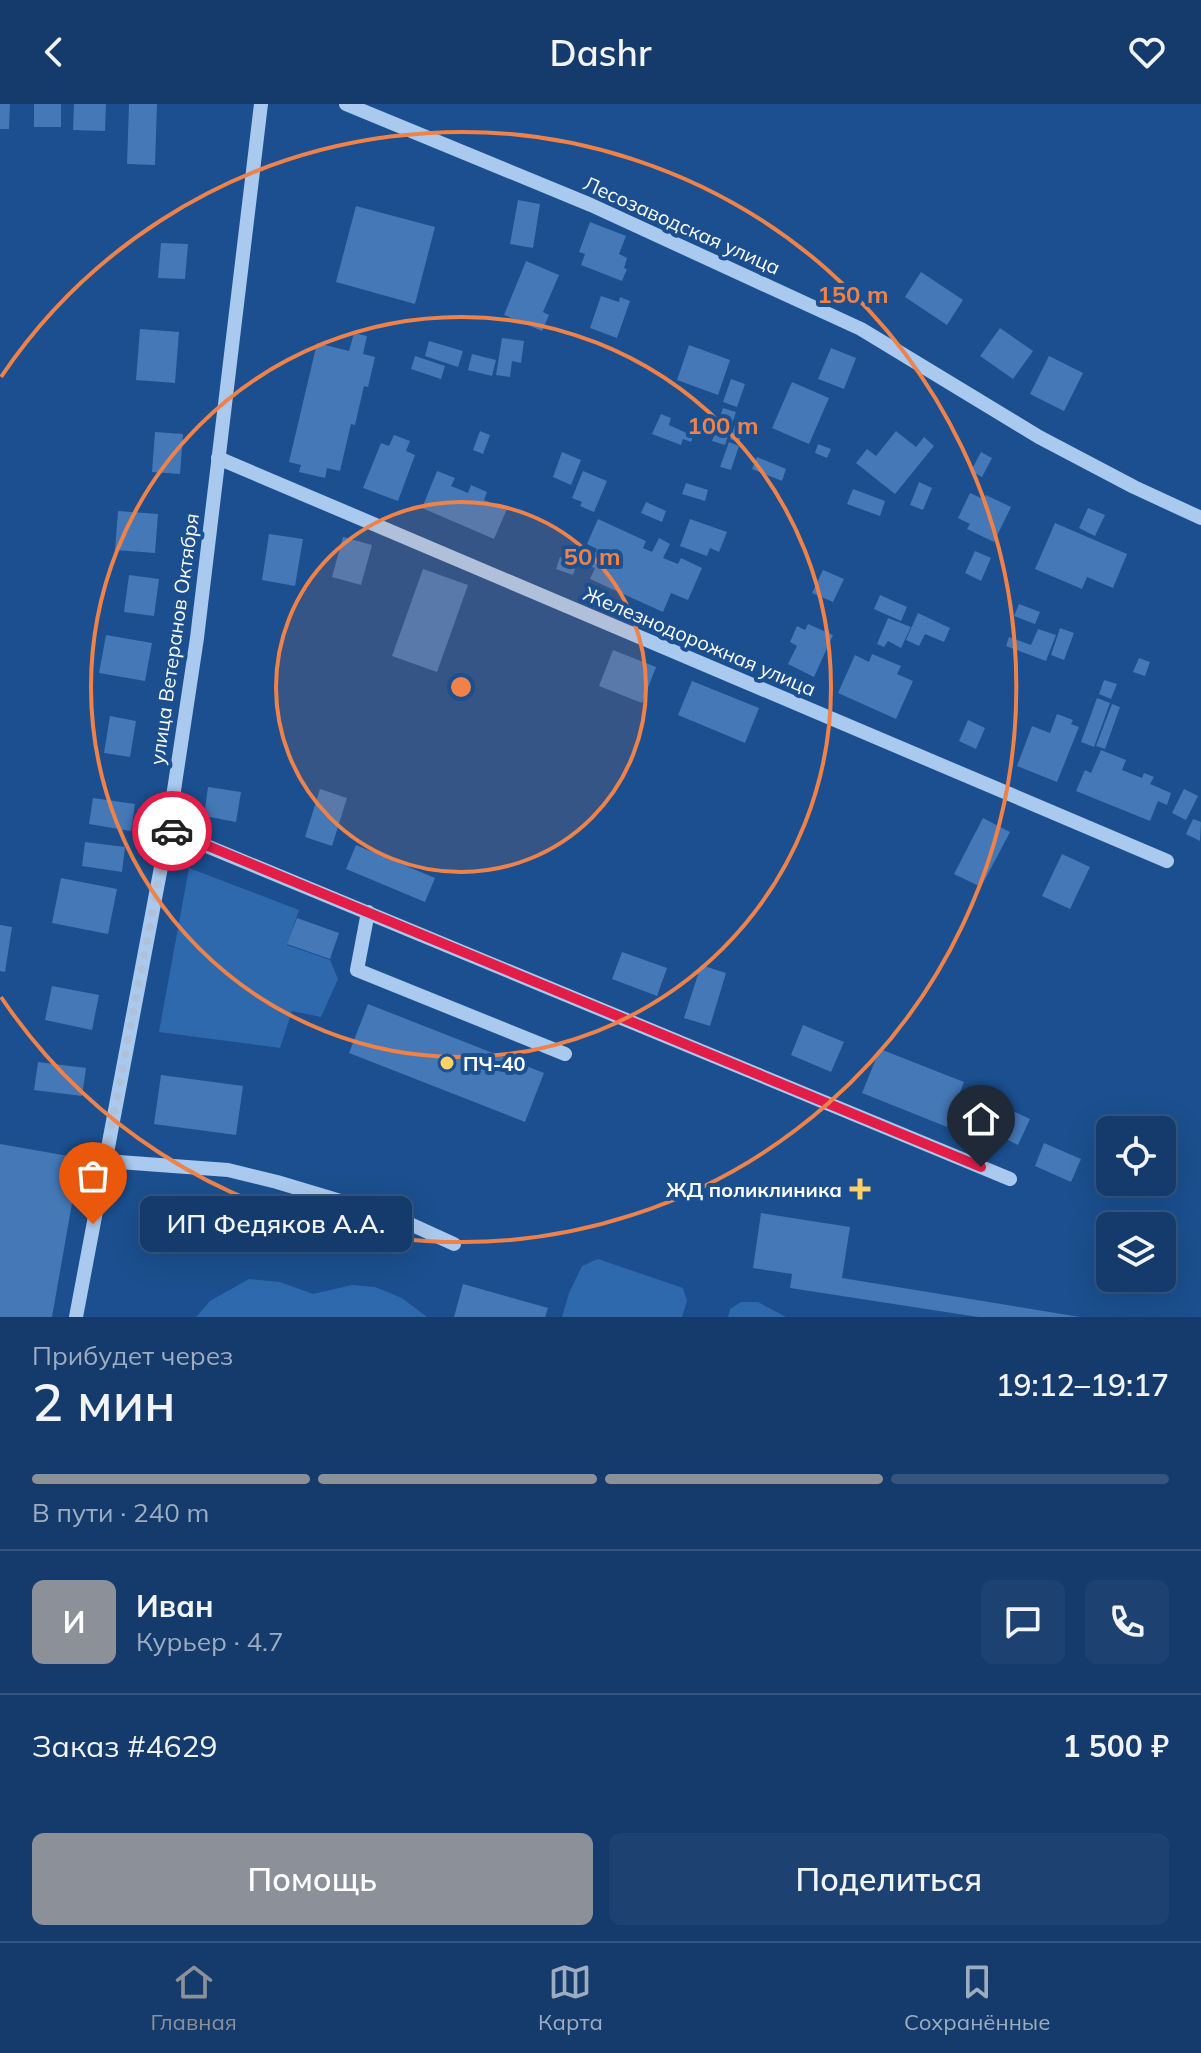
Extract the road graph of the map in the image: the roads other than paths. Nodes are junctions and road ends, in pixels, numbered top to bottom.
1 (261, 104) edge
2 (346, 104) edge
3 (218, 458) junction
4 (1201, 518) edge
5 (168, 830) junction
6 (1167, 861) dead end
7 (368, 912) junction
8 (565, 1054) dead end
9 (105, 1161) junction
10 (1010, 1179) dead end
11 (454, 1244) dead end
12 (76, 1317) edge

1 - 3 street, улица Ветеранов Октября
2 - 4 street, Лесозаводская улица
3 - 5 street, улица Ветеранов Октября
3 - 6 street, Железнодорожная улица
5 - 7 street
5 - 9 street, улица Ветеранов Октября
7 - 8 street
7 - 10 street
9 - 11 street
9 - 12 street, улица Ветеранов Октября

